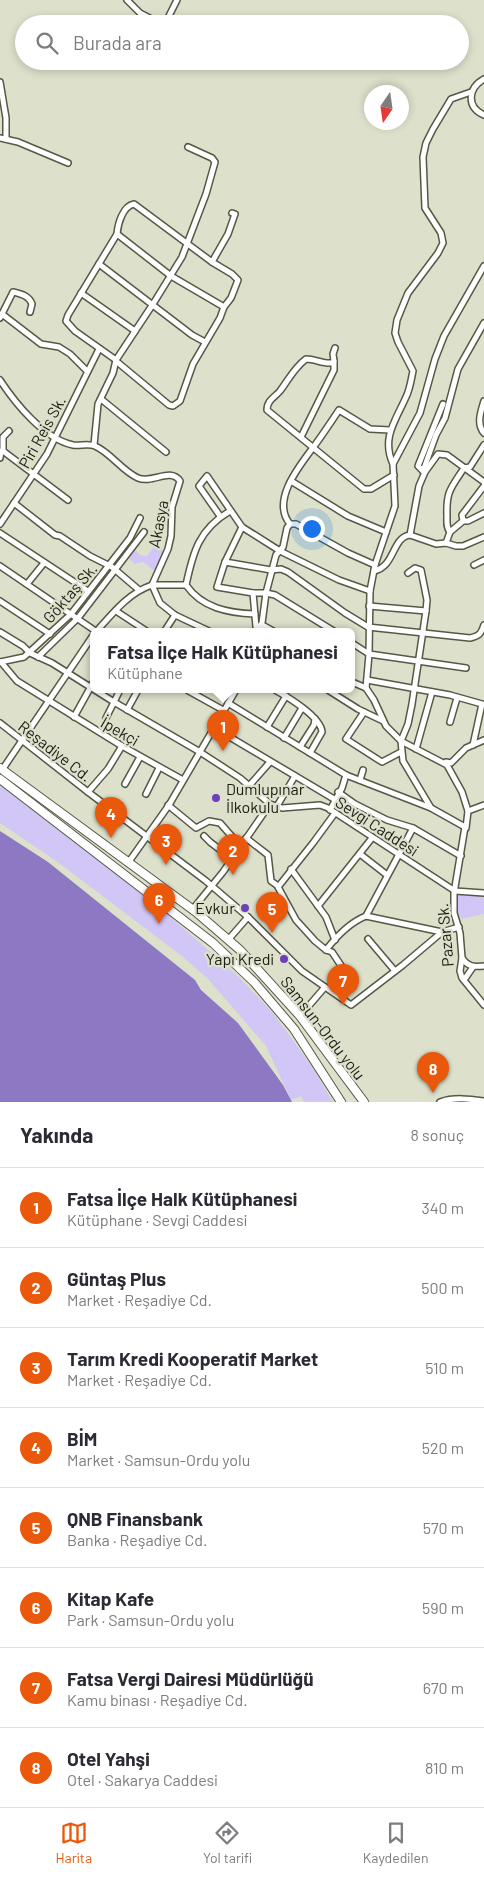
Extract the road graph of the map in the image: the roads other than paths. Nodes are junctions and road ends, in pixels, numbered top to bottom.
1 (127, 0) edge
2 (177, 0) edge
3 (144, 15) edge
4 (170, 15) edge
5 (484, 79) edge
6 (0, 82) edge
7 (471, 92) junction
8 (484, 115) edge
9 (3, 139) edge
10 (188, 147) dead end
11 (68, 162) dead end
12 (232, 213) dead end
13 (117, 234) junction
14 (187, 245) junction
15 (212, 262) junction
16 (99, 264) junction
17 (484, 266) edge
18 (171, 276) junction
19 (81, 293) junction
20 (153, 304) junction
21 (224, 307) junction
22 (30, 312) dead end
23 (1, 316) edge
24 (484, 323) edge
25 (135, 331) junction
26 (205, 342) junction
27 (335, 348) dead end
28 (99, 349) junction
29 (116, 360) junction
30 (334, 362) junction
31 (87, 371) junction
32 (0, 380) edge
33 (101, 399) junction
34 (484, 401) edge
35 (443, 404) dead end
36 (390, 430) junction
37 (9, 431) dead end
38 (484, 433) edge
39 (301, 437) junction
40 (55, 438) junction
41 (94, 445) junction
42 (484, 445) edge
43 (313, 447) junction
44 (3, 451) junction
45 (166, 452) dead end
46 (0, 458) edge
47 (393, 464) junction
48 (464, 468) junction
49 (424, 472) junction
50 (33, 474) junction
51 (394, 475) junction
52 (291, 481) junction
53 (484, 482) edge
54 (484, 486) edge
55 (68, 500) dead end
56 (14, 503) junction
57 (230, 511) junction
58 (484, 513) edge
59 (220, 516) junction
60 (140, 518) dead end
61 (463, 521) junction
62 (0, 524) edge
63 (290, 524) junction
64 (242, 527) junction
65 (144, 532) dead end
66 (386, 532) junction
67 (450, 532) junction
68 (0, 533) edge
69 (410, 535) junction
70 (484, 537) edge
71 (446, 542) junction
72 (280, 551) junction
73 (484, 560) edge
74 (44, 562) junction
75 (225, 562) junction
76 (474, 565) dead end
77 (0, 566) edge
78 (109, 566) junction
79 (374, 568) junction
80 (115, 570) junction
81 (271, 570) junction
82 (408, 573) dead end
83 (27, 584) junction
84 (152, 585) junction
85 (186, 585) junction
86 (139, 590) junction
87 (370, 590) junction
88 (88, 592) junction
89 (266, 592) junction
90 (253, 593) junction
91 (0, 601) edge
92 (369, 606) junction
93 (116, 611) junction
94 (426, 611) junction
95 (71, 614) junction
96 (255, 614) junction
97 (175, 615) junction
98 (78, 618) junction
99 (484, 626) edge
100 (368, 627) junction
101 (91, 628) edge
102 (100, 628) edge
103 (142, 628) edge
104 (167, 628) edge
105 (203, 628) edge
106 (256, 628) edge
107 (258, 628) edge
108 (329, 628) edge
109 (0, 632) edge
110 (50, 634) junction
111 (422, 634) junction
112 (90, 641) edge
113 (355, 645) edge
114 (30, 653) junction
115 (369, 654) junction
116 (38, 657) junction
117 (0, 662) edge
118 (418, 662) junction
119 (466, 668) dead end
120 (68, 674) junction
121 (367, 680) junction
122 (355, 683) edge
123 (90, 688) joint
124 (366, 688) junction
125 (415, 688) junction
126 (432, 692) junction
127 (99, 693) edge
128 (118, 693) edge
129 (136, 693) edge
130 (194, 693) edge
131 (234, 693) edge
132 (280, 693) edge
133 (333, 693) edge
134 (286, 696) junction
135 (456, 698) junction
136 (49, 702) junction
137 (114, 702) junction
138 (228, 703) junction
139 (483, 704) edge
140 (302, 708) junction
141 (127, 710) junction
142 (223, 710) junction
143 (364, 712) junction
144 (74, 717) junction
145 (106, 718) dead end
146 (315, 719) junction
147 (383, 721) junction
148 (450, 722) dead end
149 (0, 723) edge
150 (213, 727) junction
151 (267, 727) junction
152 (284, 738) junction
153 (484, 740) edge
154 (23, 741) junction
155 (401, 741) junction
156 (473, 745) junction
157 (122, 746) junction
158 (300, 747) junction
159 (416, 749) junction
160 (200, 752) junction
161 (401, 752) junction
162 (310, 753) junction
163 (140, 757) junction
164 (270, 762) junction
165 (443, 762) junction
166 (159, 768) junction
167 (1, 769) edge
168 (363, 770) dead end
169 (346, 775) junction
170 (295, 776) junction
171 (0, 779) edge
172 (184, 780) junction
173 (360, 780) junction
174 (125, 784) dead end
175 (249, 786) junction
176 (88, 792) junction
177 (338, 792) junction
178 (146, 794) dead end
179 (334, 799) junction
180 (270, 804) junction
181 (484, 804) edge
182 (168, 805) junction
183 (277, 806) junction
184 (431, 808) junction
185 (332, 811) junction
186 (468, 811) junction
187 (465, 827) junction
188 (413, 828) junction
189 (204, 836) dead end
190 (147, 837) junction
191 (246, 838) junction
192 (372, 838) junction
193 (241, 847) junction
194 (360, 854) junction
195 (398, 855) junction
196 (461, 856) junction
197 (232, 859) junction
198 (128, 863) junction
199 (291, 869) junction
200 (387, 875) junction
201 (212, 886) junction
202 (278, 886) junction
203 (455, 891) junction
204 (484, 893) edge
205 (318, 906) junction
206 (192, 910) junction
207 (366, 916) junction
208 (248, 917) junction
209 (459, 927) junction
210 (442, 932) junction
211 (368, 939) dead end
212 (228, 940) junction
213 (335, 940) junction
214 (326, 950) junction
215 (462, 959) junction
216 (484, 966) edge
217 (473, 967) junction
218 (395, 971) junction
219 (464, 980) junction
220 (326, 987) junction
221 (332, 991) junction
222 (484, 1005) edge
223 (300, 1016) junction
224 (484, 1101) edge
225 (341, 1102) edge
226 (364, 1102) edge
227 (440, 1102) edge

1 - 3 street
2 - 4 street
5 - 7 street
6 - 9 street
7 - 8 street
7 - 36 street
9 - 11 street
10 - 14 street
12 - 15 street
13 - 14 street
13 - 16 street
13 - 18 street
14 - 15 street
14 - 18 street
15 - 21 street
16 - 19 street
16 - 20 street
17 - 47 street
18 - 20 street
18 - 21 street
19 - 25 street
19 - 28 street
20 - 25 street
20 - 26 street
21 - 26 street
22 - 23 street
23 - 31 street
24 - 49 street
25 - 29 street
26 - 29 street
27 - 30 street
28 - 29 street
28 - 31 street, Piri Reis Sk.
29 - 33 street
30 - 39 street
30 - 39 street
31 - 40 street, Piri Reis Sk.
32 - 40 street
33 - 41 street
33 - 45 street
34 - 38 street
35 - 49 street
36 - 43 street
36 - 47 street
37 - 44 street
39 - 43 street
40 - 41 street
40 - 50 street, Piri Reis Sk.
41 - 84 street, Akasya
42 - 48 street
43 - 51 street
43 - 52 street
44 - 46 street
44 - 50 street
47 - 51 street
48 - 49 street
48 - 53 street
48 - 67 street
49 - 69 street
50 - 55 street
50 - 56 street, Piri Reis Sk.
51 - 66 street
52 - 63 street
52 - 66 street
54 - 61 street
56 - 62 street, Piri Reis Sk.
56 - 78 street
57 - 59 street
57 - 59 street
57 - 64 street
58 - 61 street
59 - 85 street
60 - 78 street, Göktaş Sk.
61 - 67 street
63 - 72 street
63 - 79 street
64 - 72 street
64 - 75 street
65 - 80 street, Göktaş Sk.
66 - 79 street
67 - 71 street
68 - 74 street
69 - 71 street
69 - 79 street
70 - 71 street
72 - 81 street
72 - 87 street
73 - 76 street
74 - 83 street
74 - 88 street
75 - 81 street
75 - 90 street
77 - 83 street
78 - 80 street
78 - 88 street, Göktaş Sk.
79 - 87 street
80 - 86 street
80 - 98 street, Göktaş Sk.
81 - 89 street
81 - 100 street
82 - 94 street
83 - 95 street
84 - 85 street
84 - 86 street
84 - 97 street
85 - 96 street
86 - 93 street
87 - 92 street
88 - 95 street, Göktaş Sk.
89 - 90 street
89 - 107 street
89 - 108 street
90 - 96 street
91 - 110 street
92 - 94 street
92 - 100 street
93 - 102 street
93 - 103 street
94 - 111 street
95 - 98 street
95 - 110 street, Göktaş Sk.
96 - 106 street
97 - 104 street
97 - 105 street
98 - 101 street
98 - 116 street, Göktaş Sk.
99 - 111 street
100 - 111 street
100 - 115 street
109 - 114 street, Sevgi Caddesi
110 - 114 street, Göktaş Sk.
111 - 118 street
112 - 120 street
113 - 115 street
114 - 116 street, Sevgi Caddesi
114 - 117 street, Göktaş Sk.
115 - 118 street
115 - 121 street
116 - 120 street, Sevgi Caddesi
117 - 136 street, İpekçi
118 - 119 street
118 - 125 street
120 - 123 street, Sevgi Caddesi
120 - 136 street
121 - 124 street
121 - 125 street
122 - 124 street
123 - 144 street
124 - 147 street
125 - 126 street
125 - 155 street
126 - 135 street
126 - 159 street
127 - 137 street, Sevgi Caddesi
128 - 137 street
129 - 141 street
130 - 142 street
131 - 138 street
132 - 134 street
133 - 143 street
134 - 140 street
134 - 151 street
135 - 139 street
135 - 148 street
136 - 144 street, İpekçi
136 - 154 street
137 - 141 street, Sevgi Caddesi
137 - 145 street
138 - 142 street
138 - 151 street
139 - 156 street
140 - 146 street
140 - 152 street
141 - 160 street, Sevgi Caddesi
142 - 150 street
143 - 147 street
143 - 161 street
144 - 157 street, İpekçi
146 - 158 street
146 - 162 street
147 - 155 street
149 - 154 street, Reşadiye Cd.
150 - 160 street
150 - 164 street
151 - 152 street
152 - 158 street
153 - 156 street
154 - 167 street
154 - 176 street, Reşadiye Cd.
155 - 159 street
155 - 161 street
156 - 165 street
157 - 163 street, İpekçi
157 - 176 street
158 - 162 street
159 - 165 street
160 - 172 street
160 - 175 street, Sevgi Caddesi
161 - 184 street
162 - 169 street
163 - 166 street, İpekçi
163 - 174 street
164 - 170 street
164 - 175 street
165 - 186 street
166 - 172 street, İpekçi
166 - 178 street
167 - 198 highway, Samsun-Ordu yolu
168 - 173 street
169 - 173 street
169 - 177 street
170 - 179 street
170 - 183 street
171 - 225 highway, Samsun-Ordu yolu
172 - 182 street
173 - 184 street
175 - 180 street, Sevgi Caddesi
176 - 190 street, Reşadiye Cd.
177 - 179 street
177 - 188 street
179 - 185 street
180 - 183 street, Sevgi Caddesi
180 - 191 street
181 - 186 street
182 - 190 street
182 - 193 street
183 - 185 street, Sevgi Caddesi
184 - 187 street
185 - 192 street, Sevgi Caddesi
185 - 199 street
186 - 187 street, Pazar Sk.
187 - 196 street, Pazar Sk.
188 - 195 street
188 - 196 street
189 - 197 street
190 - 198 street
190 - 201 street, Reşadiye Cd.
191 - 193 street
191 - 202 street
192 - 194 street
192 - 195 street, Sevgi Caddesi
193 - 197 street
194 - 200 street
194 - 205 street
195 - 200 street
195 - 203 street, Sevgi Caddesi
196 - 203 street, Pazar Sk.
197 - 201 street
198 - 206 highway, Samsun-Ordu yolu
199 - 202 street
199 - 205 street
200 - 207 street
201 - 206 street
201 - 208 street, Reşadiye Cd.
202 - 214 street
203 - 204 street
203 - 209 street, Pazar Sk.
205 - 213 street
206 - 212 highway, Samsun-Ordu yolu
207 - 210 street
207 - 213 street
208 - 212 street
208 - 220 street, Reşadiye Cd.
209 - 210 street
209 - 215 street, Pazar Sk.
210 - 218 street
211 - 218 street
212 - 223 highway, Samsun-Ordu yolu
213 - 214 street
214 - 221 street
215 - 217 street
215 - 219 street, Pazar Sk.
216 - 217 street
217 - 219 street
218 - 221 street, Reşadiye Cd.
219 - 222 street, Pazar Sk.
220 - 221 street, Reşadiye Cd.
220 - 223 street
223 - 226 highway, Samsun-Ordu yolu
224 - 227 street

